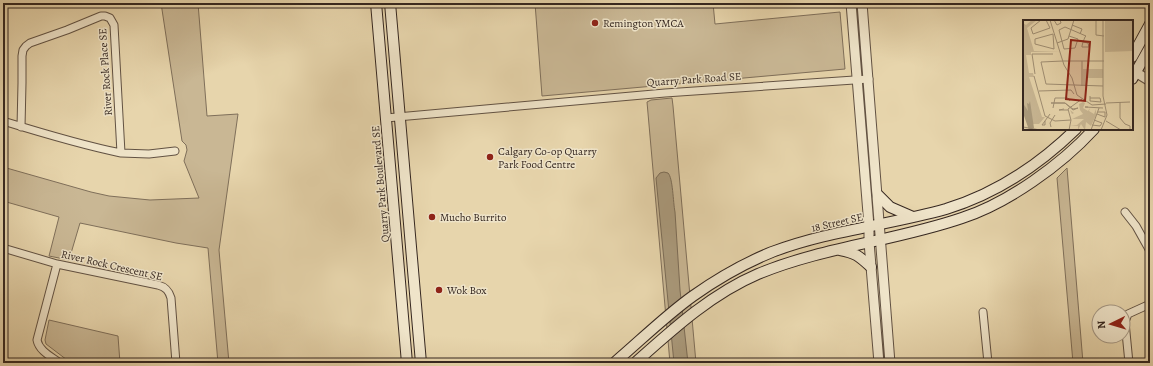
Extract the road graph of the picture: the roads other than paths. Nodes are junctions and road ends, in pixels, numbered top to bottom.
1 (376, 3) edge
2 (390, 3) edge
3 (851, 3) edge
4 (862, 3) edge
5 (1150, 24) edge
6 (1150, 47) edge
7 (1133, 55) edge
8 (1133, 74) edge
9 (869, 78) junction
10 (857, 80) junction
11 (1150, 80) edge
12 (400, 117) junction
13 (386, 118) junction
14 (3, 121) edge
15 (21, 127) junction
16 (1075, 130) edge
17 (1093, 130) edge
18 (175, 151) dead end
19 (121, 153) junction
20 (878, 195) junction
21 (1125, 212) dead end
22 (913, 217) junction
23 (874, 225) junction
24 (881, 239) junction
25 (869, 242) junction
26 (3, 248) edge
27 (836, 249) junction
28 (1150, 251) edge
29 (57, 264) junction
30 (871, 267) junction
31 (1150, 304) edge
32 (983, 312) dead end
33 (60, 363) edge
34 (176, 363) edge
35 (407, 363) edge
36 (421, 363) edge
37 (614, 363) edge
38 (635, 363) edge
39 (879, 363) edge
40 (890, 363) edge
41 (988, 363) edge
42 (1129, 363) edge

1 - 13 main road, Quarry Park Boulevard SE
2 - 12 main road
3 - 10 street
4 - 9 street
5 - 7 main road
6 - 8 main road
8 - 11 street
9 - 10 street, Quarry Park Road SE
9 - 20 street
10 - 12 street, Quarry Park Road SE
10 - 23 street
12 - 13 street, Quarry Park Road SE
12 - 36 main road
13 - 35 main road, Quarry Park Boulevard SE
14 - 15 street
15 - 19 street
15 - 19 street, River Rock Place SE
16 - 22 main road, 18 Street SE
17 - 24 main road
18 - 19 street
20 - 22 main road
20 - 23 street
21 - 28 street
22 - 23 main road, 18 Street SE
23 - 24 street
23 - 25 street
23 - 37 main road, 18 Street SE
24 - 25 main road
24 - 40 street
25 - 27 main road
25 - 30 street
26 - 29 street, River Rock Crescent SE
27 - 30 main road
27 - 38 main road
29 - 33 street
29 - 34 street, River Rock Crescent SE
30 - 39 street
31 - 42 street
32 - 41 street

